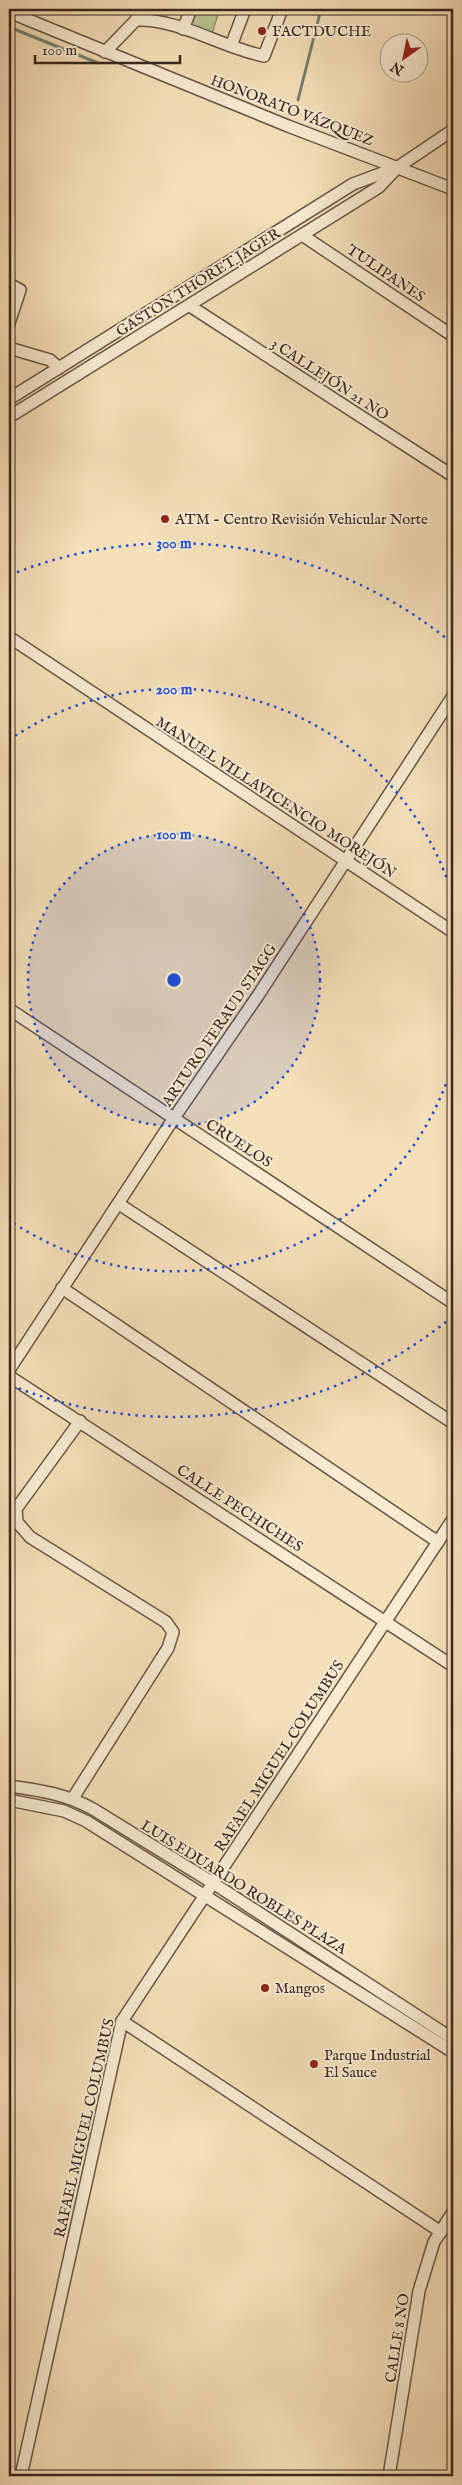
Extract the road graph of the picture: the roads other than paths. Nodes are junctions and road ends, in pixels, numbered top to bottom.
1 (140, 9) edge
2 (191, 9) edge
3 (244, 9) edge
4 (282, 9) edge
5 (9, 12) edge
6 (136, 20) junction
7 (183, 29) junction
8 (231, 46) junction
9 (105, 52) junction
10 (453, 130) edge
11 (398, 167) junction
12 (453, 189) edge
13 (302, 235) junction
14 (9, 284) edge
15 (190, 306) junction
16 (9, 323) edge
17 (453, 336) edge
18 (9, 348) edge
19 (59, 368) junction
20 (9, 399) edge
21 (9, 417) edge
22 (453, 476) edge
23 (9, 637) edge
24 (453, 696) edge
25 (346, 860) junction
26 (453, 932) edge
27 (9, 1009) edge
28 (174, 1118) junction
29 (119, 1204) junction
30 (62, 1288) junction
31 (453, 1303) edge
32 (9, 1370) edge
33 (9, 1376) edge
34 (80, 1421) junction
35 (453, 1423) edge
36 (453, 1518) edge
37 (438, 1542) junction
38 (386, 1622) junction
39 (453, 1666) edge
40 (9, 1786) edge
41 (73, 1798) junction
42 (9, 1800) edge
43 (213, 1883) junction
44 (205, 1895) junction
45 (122, 2021) junction
46 (453, 2039) edge
47 (453, 2052) edge
48 (453, 2212) edge
49 (441, 2232) junction
50 (21, 2476) edge
51 (389, 2476) edge

1 - 6 street
2 - 7 street
3 - 8 street
4 - 8 street
5 - 9 street, HONORATO VÁZQUEZ
6 - 7 street
6 - 9 street
7 - 8 street
9 - 11 street, HONORATO VÁZQUEZ
10 - 11 street, GASTON THORET JAGER
11 - 12 street, HONORATO VÁZQUEZ
11 - 13 street, GASTON THORET JAGER
11 - 19 street, GASTON THORET JAGER
13 - 15 street, GASTON THORET JAGER
13 - 17 street, TULIPANES
14 - 16 street
15 - 21 street, GASTON THORET JAGER
15 - 22 street, 3 CALLEJÓN 21 NO
18 - 19 street
19 - 20 street, GASTON THORET JAGER
23 - 25 street, MANUEL VILLAVICENCIO MOREJÓN
24 - 25 street, ARTURO FERAUD STAGG
25 - 26 street, MANUEL VILLAVICENCIO MOREJÓN
25 - 28 street, ARTURO FERAUD STAGG
27 - 28 street, CRUELOS
28 - 29 street, ARTURO FERAUD STAGG
28 - 31 street, CRUELOS
29 - 30 street, ARTURO FERAUD STAGG
29 - 35 street
30 - 32 street, ARTURO FERAUD STAGG
30 - 37 street
33 - 34 street, CALLE PECHICHES
34 - 38 street, CALLE PECHICHES
34 - 41 street
36 - 37 street, RAFAEL MIGUEL COLUMBUS
37 - 38 street, RAFAEL MIGUEL COLUMBUS
38 - 39 street, CALLE PECHICHES
38 - 43 street, RAFAEL MIGUEL COLUMBUS
40 - 41 street, LUIS EDUARDO ROBLES PLAZA
41 - 43 street, LUIS EDUARDO ROBLES PLAZA
42 - 44 street, LUIS EDUARDO ROBLES PLAZA
43 - 44 street, RAFAEL MIGUEL COLUMBUS
43 - 46 street, LUIS EDUARDO ROBLES PLAZA
44 - 45 street, RAFAEL MIGUEL COLUMBUS
44 - 47 street, LUIS EDUARDO ROBLES PLAZA
45 - 49 street
45 - 50 street, RAFAEL MIGUEL COLUMBUS
48 - 49 street, CALLE 8 NO
49 - 51 street, CALLE 8 NO

